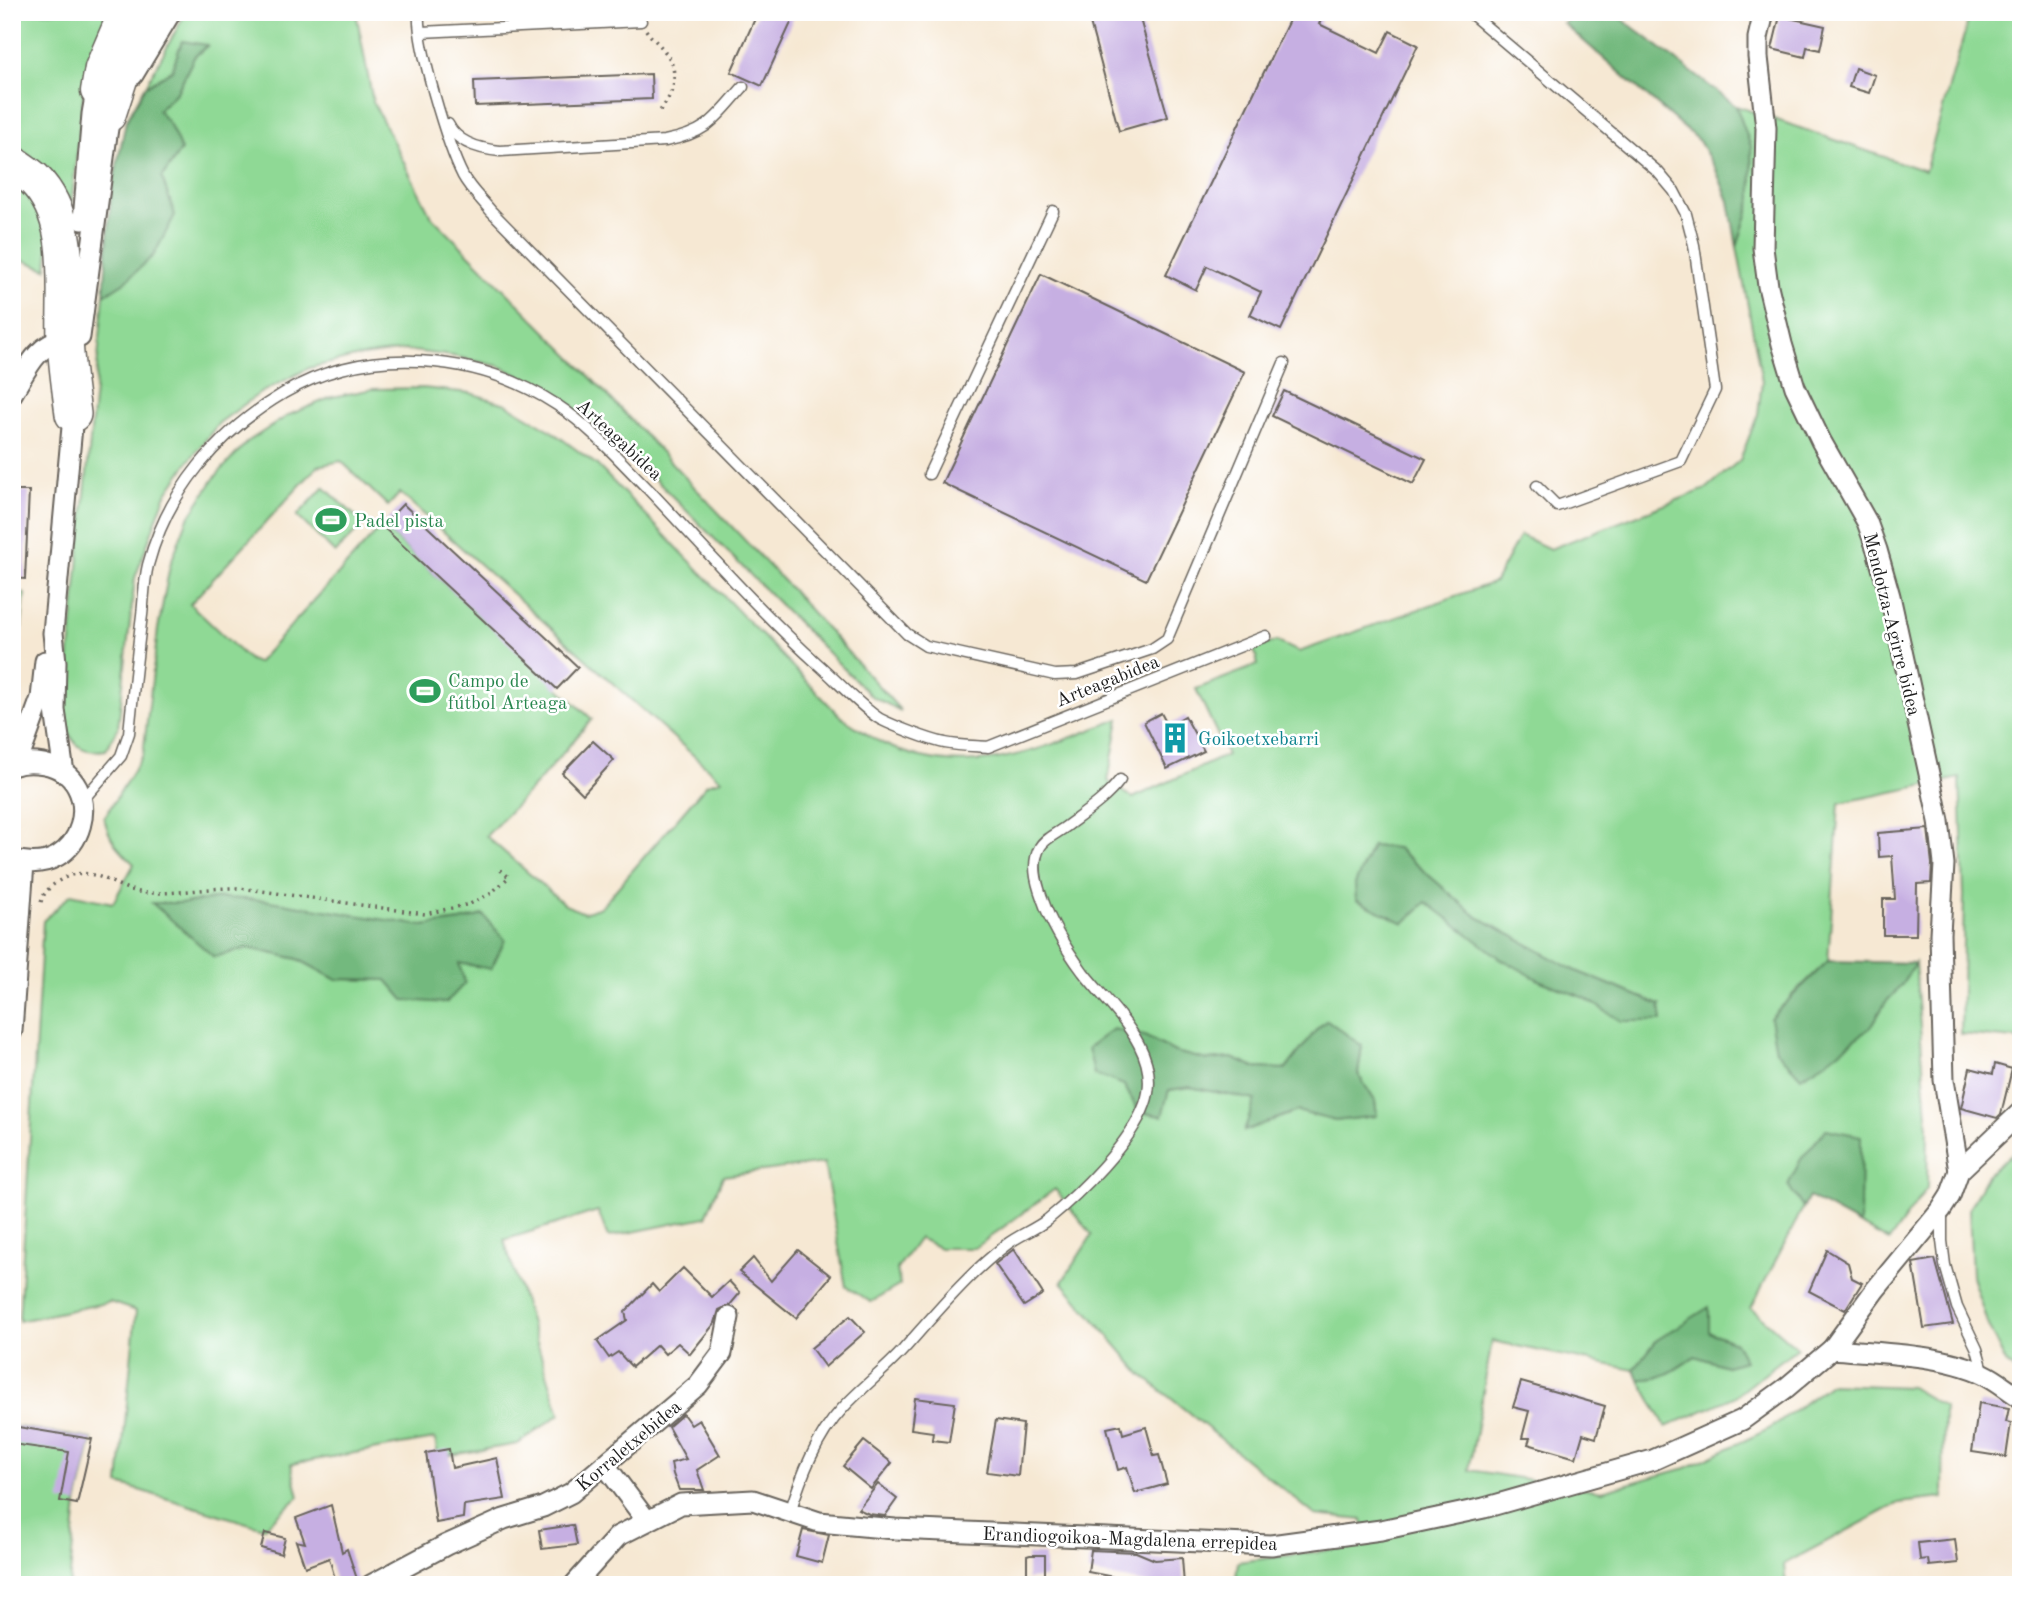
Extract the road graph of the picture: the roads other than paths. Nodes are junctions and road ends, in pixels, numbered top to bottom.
1 (157, 12) edge
2 (171, 12) edge
3 (419, 12) edge
4 (1469, 12) edge
5 (1764, 12) edge
6 (134, 20) edge
7 (641, 21) road end
8 (421, 32) junction
9 (743, 87) dead end
10 (103, 104) junction
11 (440, 107) junction
12 (12, 163) edge
13 (1054, 211) dead end
14 (73, 330) junction
15 (1284, 363) dead end
16 (12, 394) edge
17 (73, 414) joint
18 (929, 474) dead end
19 (1537, 486) dead end
20 (53, 633) junction
21 (1266, 636) dead end
22 (15, 765) edge
23 (64, 773) junction
24 (1120, 780) dead end
25 (82, 801) junction
26 (18, 861) edge
27 (12, 1031) edge
28 (2021, 1112) edge
29 (1959, 1171) junction
30 (1941, 1210) junction
31 (729, 1317) dead end
32 (1832, 1349) junction
33 (1984, 1374) junction
34 (2021, 1398) edge
35 (605, 1465) junction
36 (790, 1512) junction
37 (647, 1521) junction
38 (371, 1585) edge
39 (574, 1585) edge

1 - 6 street
2 - 10 street
3 - 8 lane
4 - 19 lane
5 - 29 street, Mendotza-Agirre bidea
6 - 10 main road
7 - 8 lane
8 - 11 lane
9 - 11 lane
10 - 14 street
10 - 14 street
11 - 15 lane
12 - 14 highway
13 - 18 lane
14 - 16 street
14 - 17 highway
17 - 20 street
20 - 22 street
20 - 23 street
21 - 25 lane, Arteagabidea
22 - 23 street
23 - 25 street
24 - 36 lane
25 - 26 street
26 - 27 street
28 - 29 street, Erandiogoikoa-Magdalena errepidea
29 - 30 street, Erandiogoikoa-Magdalena errepidea
30 - 32 street, Erandiogoikoa-Magdalena errepidea
30 - 33 lane
31 - 35 street, Korraletxebidea
32 - 33 street
32 - 36 street, Erandiogoikoa-Magdalena errepidea
33 - 34 street
35 - 37 street
35 - 38 street, Korraletxebidea
36 - 37 street, Erandiogoikoa-Magdalena errepidea
37 - 39 street, Erandiogoikoa-Magdalena errepidea

